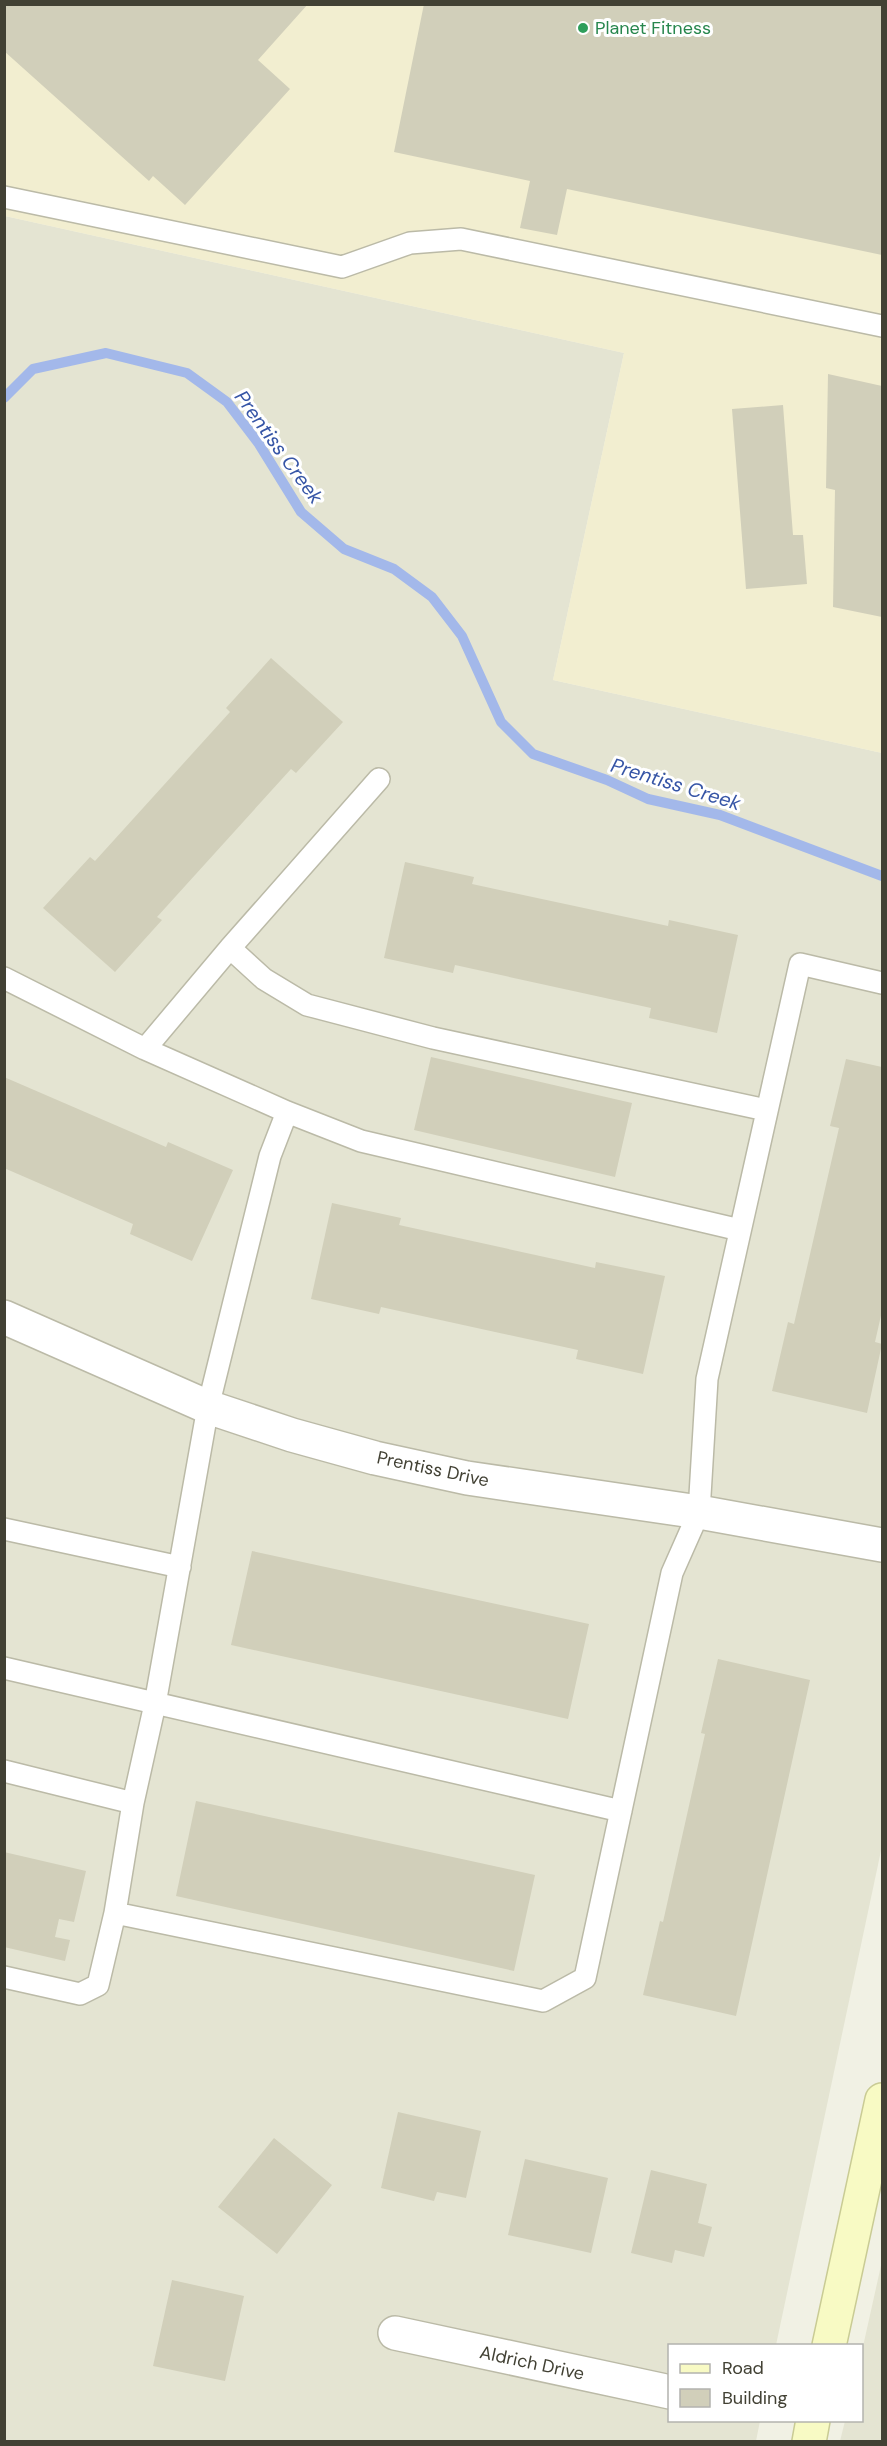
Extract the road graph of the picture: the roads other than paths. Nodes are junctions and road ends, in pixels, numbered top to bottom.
1 (4, 197) edge
2 (882, 326) edge
3 (379, 779) dead end
4 (230, 948) junction
5 (4, 978) edge
6 (882, 984) edge
7 (145, 1049) junction
8 (766, 1110) junction
9 (286, 1112) junction
10 (740, 1230) junction
11 (4, 1317) edge
12 (208, 1407) junction
13 (699, 1512) junction
14 (4, 1529) edge
15 (882, 1545) edge
16 (180, 1567) junction
17 (4, 1668) edge
18 (155, 1704) junction
19 (4, 1771) edge
20 (133, 1803) junction
21 (621, 1810) junction
22 (115, 1913) junction
23 (4, 1977) edge
24 (882, 2100) edge
25 (395, 2333) dead end
26 (830, 2344) edge
27 (668, 2392) edge

1 - 2 lane
3 - 4 lane
4 - 7 lane
4 - 8 lane
5 - 7 lane
6 - 8 lane
7 - 9 lane
8 - 10 lane
9 - 10 lane
9 - 12 lane
10 - 13 lane
11 - 12 street, Prentiss Drive
12 - 13 street, Prentiss Drive
12 - 16 lane
13 - 15 street, Prentiss Drive
13 - 21 lane
14 - 16 lane
16 - 18 lane
17 - 18 lane
18 - 20 lane
18 - 21 lane
19 - 20 lane
20 - 22 lane
21 - 22 lane
22 - 23 lane
24 - 26 main road
25 - 27 street, Aldrich Drive

